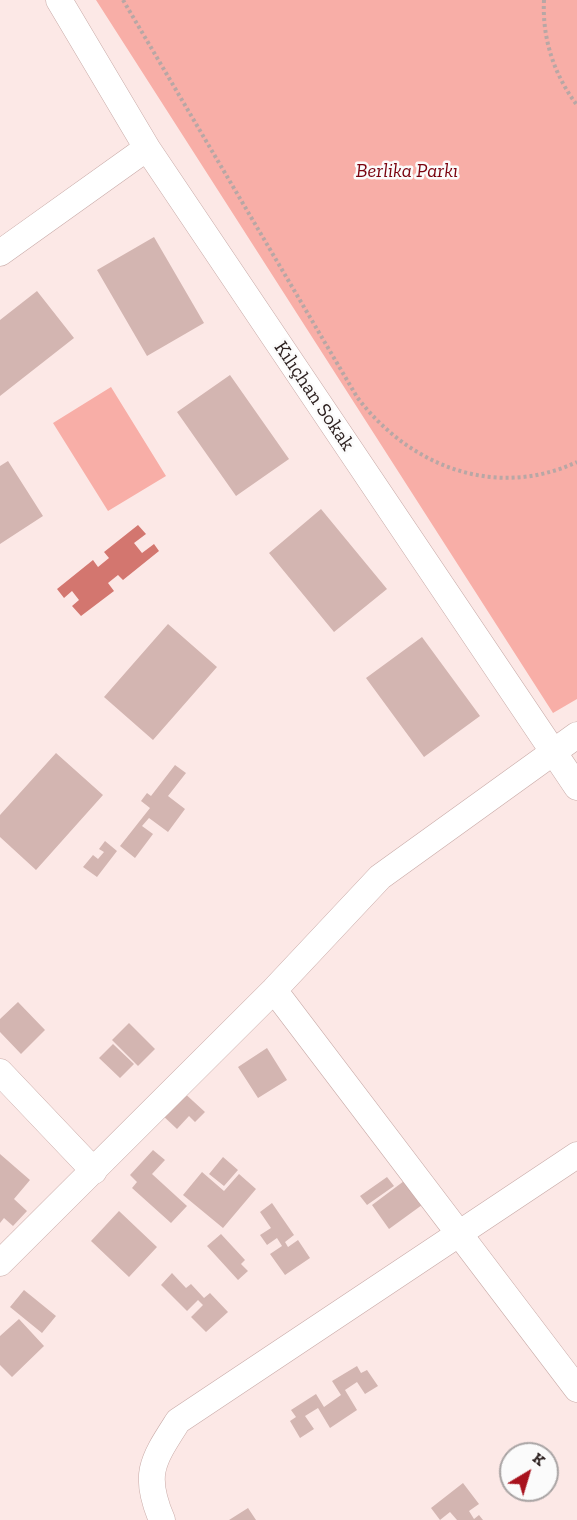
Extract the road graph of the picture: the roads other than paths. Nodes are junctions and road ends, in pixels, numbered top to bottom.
1 (59, 0) edge
2 (147, 148) junction
3 (0, 253) edge
4 (577, 735) edge
5 (552, 752) junction
6 (577, 787) edge
7 (274, 990) junction
8 (0, 1072) edge
9 (577, 1155) edge
10 (94, 1171) junction
11 (461, 1233) junction
12 (0, 1263) edge
13 (577, 1389) edge
14 (162, 1520) edge

1 - 2 street, Kılıçhan Sokak
2 - 3 street
2 - 5 street, Kılıçhan Sokak
4 - 5 street
5 - 6 street, Kılıçhan Sokak
5 - 7 street
7 - 10 street
7 - 11 street
8 - 10 street
9 - 11 street
10 - 12 street
11 - 13 street
11 - 14 street

